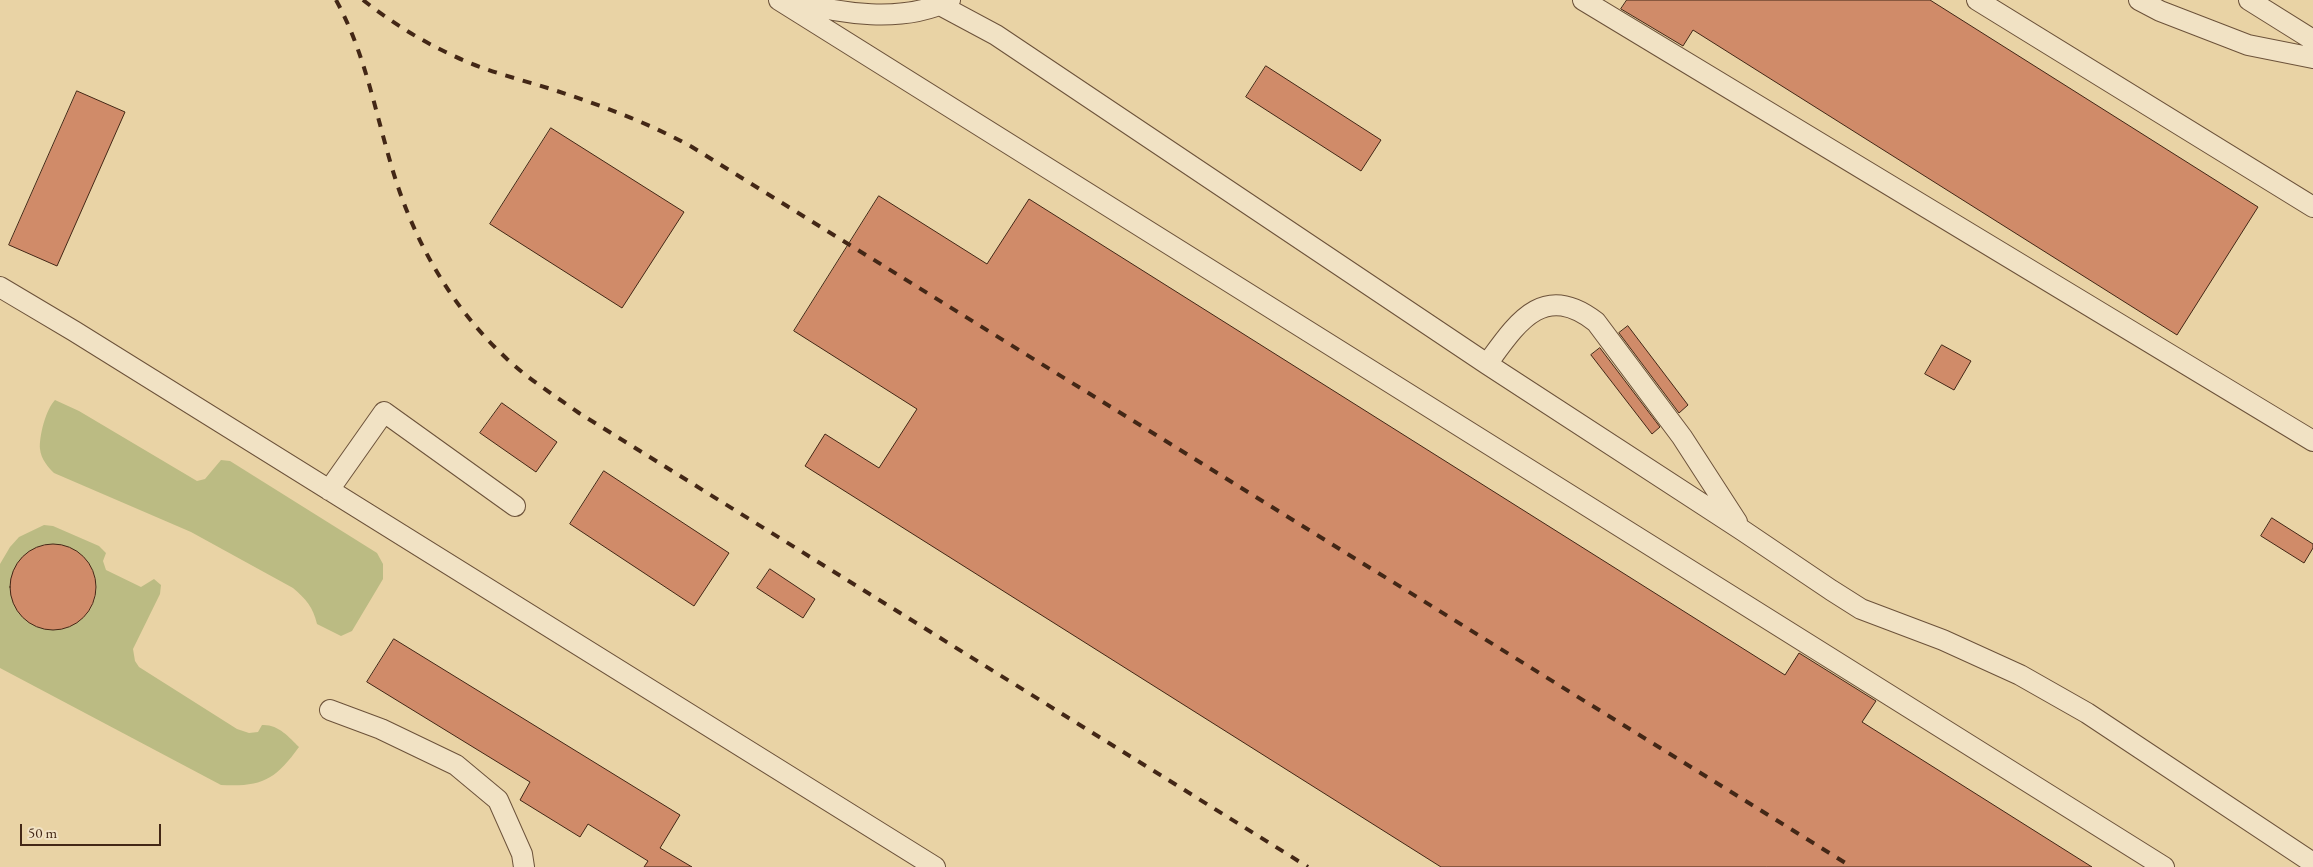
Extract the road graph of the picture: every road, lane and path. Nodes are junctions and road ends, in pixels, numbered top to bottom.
1 (779, 0) edge
2 (791, 0) edge
3 (1583, 0) edge
4 (1977, 0) edge
5 (2139, 0) edge
6 (2249, 0) edge
7 (945, 2) edge
8 (1604, 6) edge
9 (2313, 40) edge
10 (2313, 58) edge
11 (2313, 207) edge
12 (0, 288) edge
13 (1487, 364) junction
14 (2313, 441) edge
15 (329, 490) junction
16 (515, 506) dead end
17 (1742, 530) junction
18 (330, 710) dead end
19 (2313, 863) edge
20 (524, 867) edge
21 (935, 867) edge
22 (2164, 867) edge

1 - 22 lane
2 - 7 lane
3 - 8 lane
4 - 11 lane
5 - 10 lane
6 - 9 lane
7 - 13 lane
8 - 14 lane
12 - 15 lane
13 - 17 lane
13 - 17 lane
15 - 16 lane
15 - 21 lane
17 - 19 lane
18 - 20 lane

